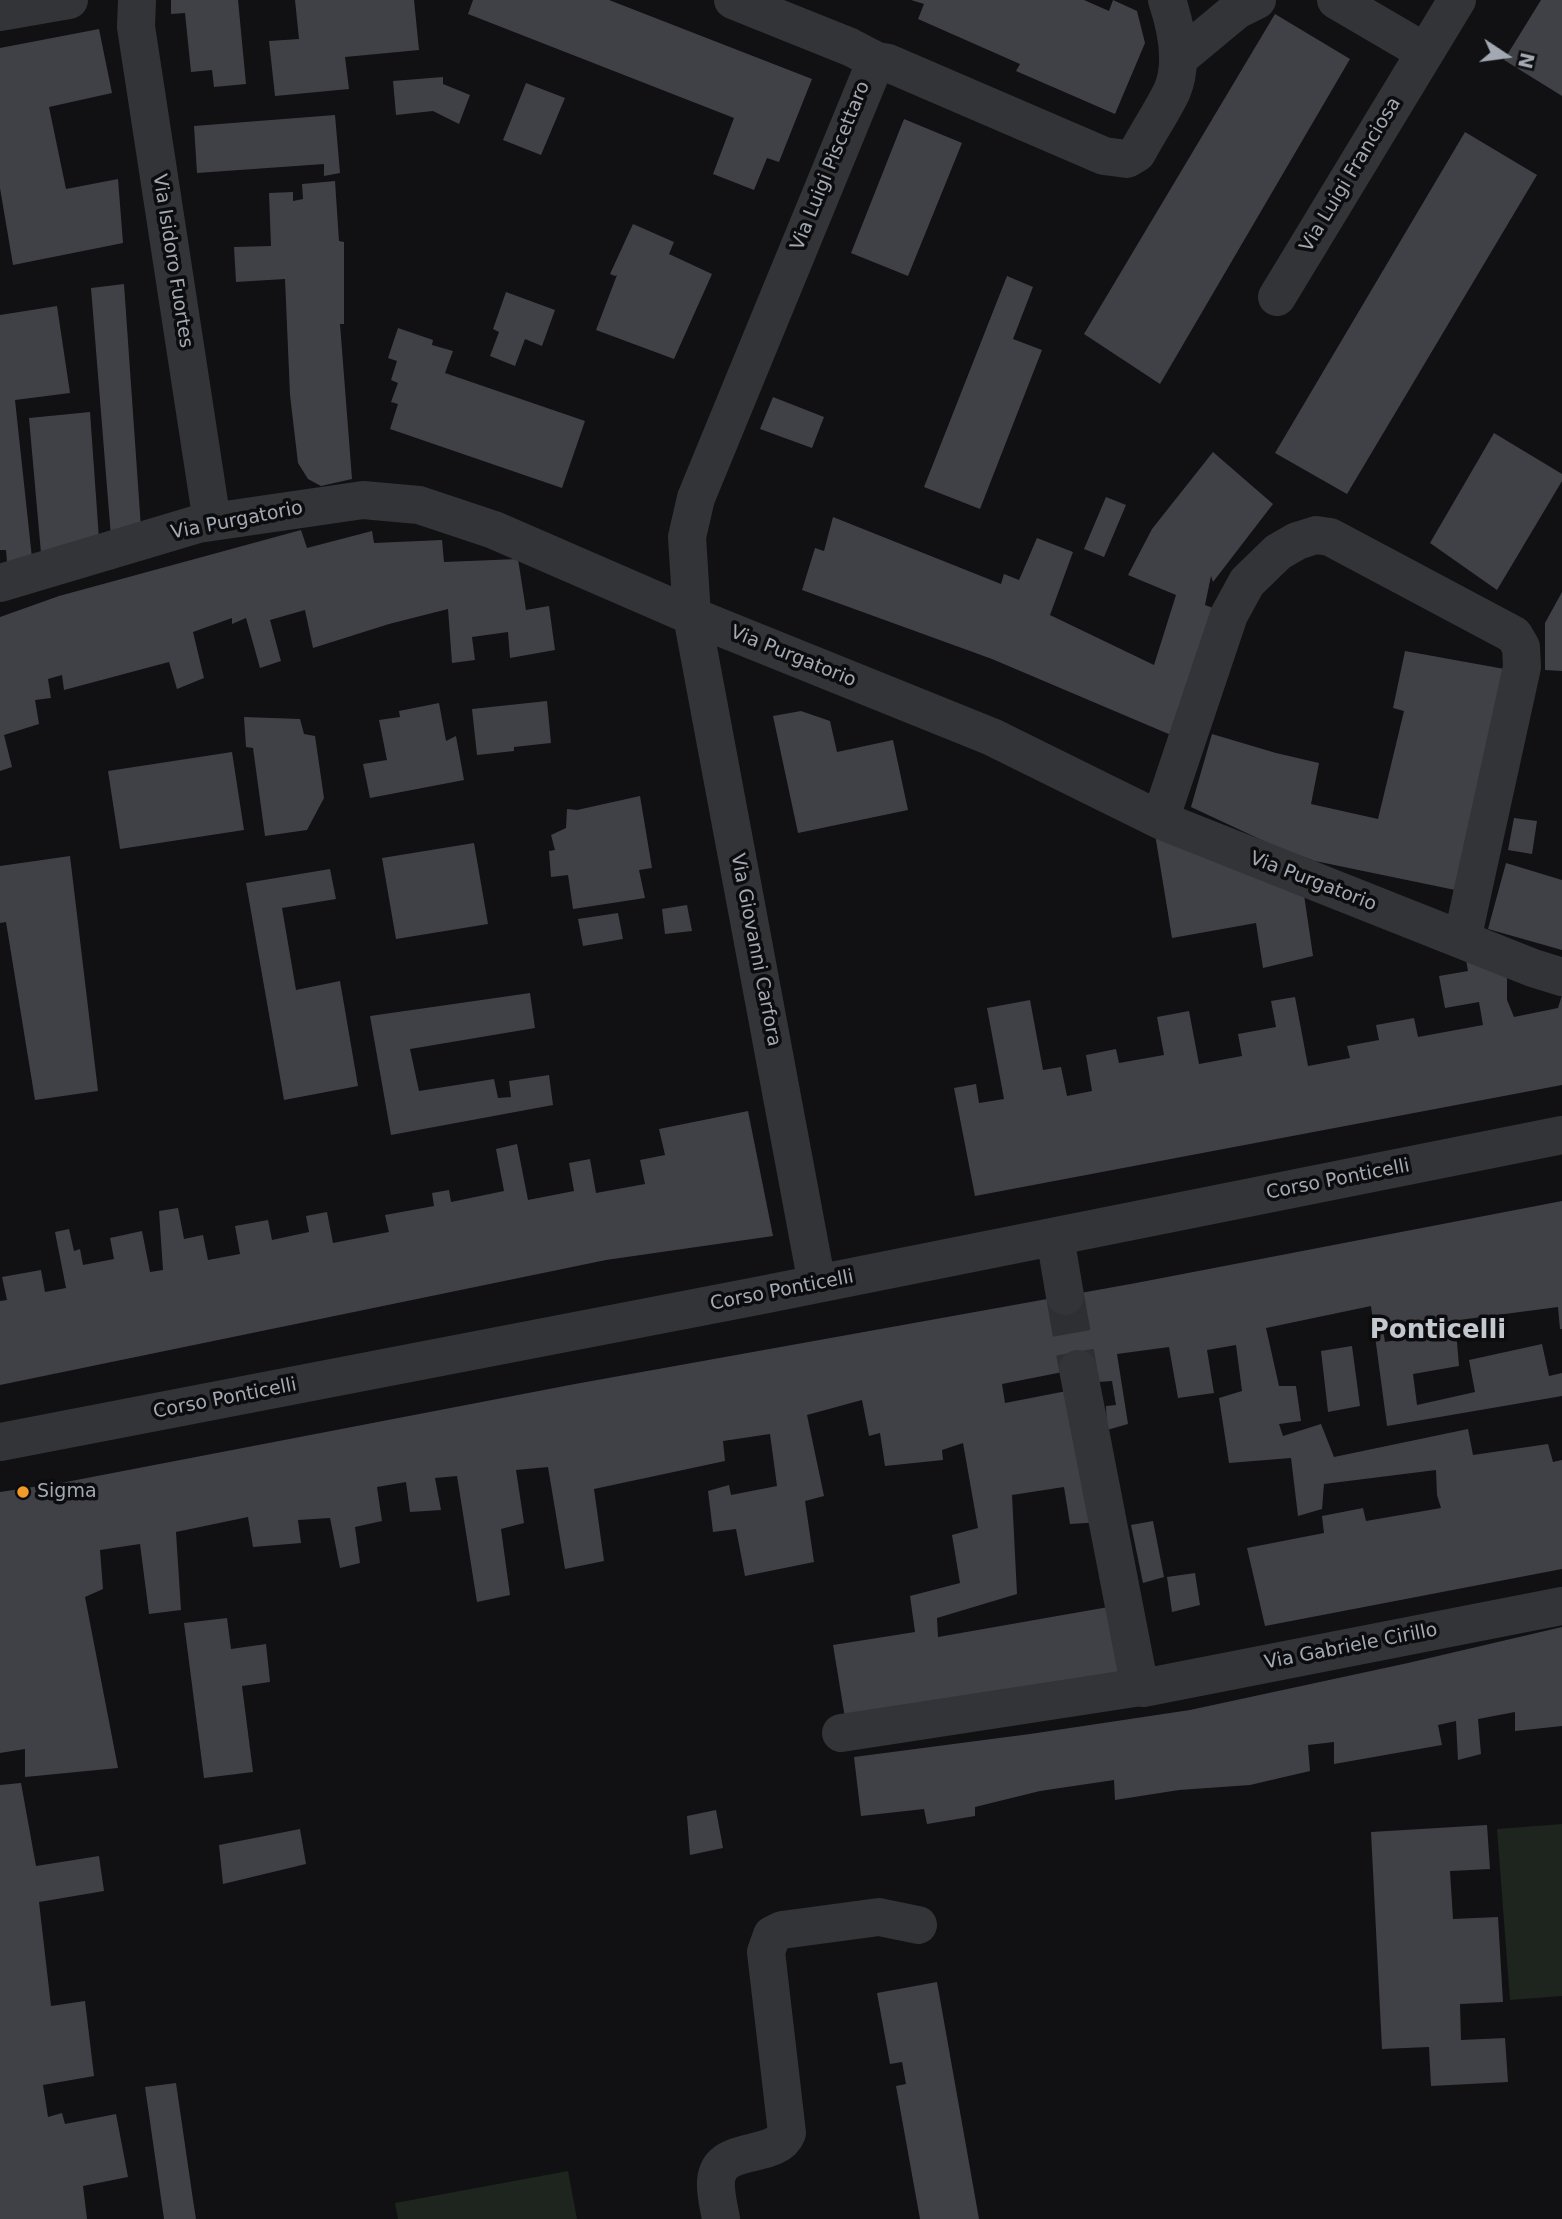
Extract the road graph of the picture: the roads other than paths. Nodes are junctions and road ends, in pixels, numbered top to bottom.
1 (69, 0) edge
2 (137, 0) edge
3 (1167, 0) edge
4 (1257, 0) edge
5 (1336, 0) edge
6 (1457, 0) edge
7 (752, 3) edge
8 (0, 12) edge
9 (1425, 52) junction
10 (1178, 59) junction
11 (877, 61) junction
12 (1277, 297) dead end
13 (212, 522) junction
14 (0, 583) edge
15 (692, 616) junction
16 (1160, 820) junction
17 (1462, 940) junction
18 (1562, 977) edge
19 (1562, 1135) edge
20 (1055, 1237) junction
21 (817, 1284) junction
22 (1065, 1296) tunnel mouth
23 (1078, 1369) tunnel mouth
24 (0, 1442) edge
25 (1562, 1606) edge
26 (1141, 1688) junction
27 (841, 1733) dead end
28 (918, 1925) dead end
29 (722, 2219) edge

1 - 8 street
2 - 13 street, Via Isidoro Fuortes
3 - 10 street, Via Luigi Piscettaro
4 - 10 street
5 - 9 street
6 - 9 street, Via Luigi Franciosa
7 - 11 street
9 - 12 street, Via Luigi Franciosa
10 - 11 street, Via Luigi Piscettaro
11 - 15 street, Via Luigi Piscettaro
13 - 14 street, Via Purgatorio
13 - 15 street, Via Purgatorio
15 - 16 street, Via Purgatorio
15 - 21 street, Via Giovanni Carfora
16 - 17 street, Via Purgatorio
16 - 17 street
17 - 18 street, Via Purgatorio
19 - 20 street, Corso Ponticelli
20 - 21 street, Corso Ponticelli
20 - 22 street
21 - 24 street, Corso Ponticelli
23 - 26 street
25 - 26 street, Via Gabriele Cirillo
26 - 27 street, Via Gabriele Cirillo
28 - 29 street

